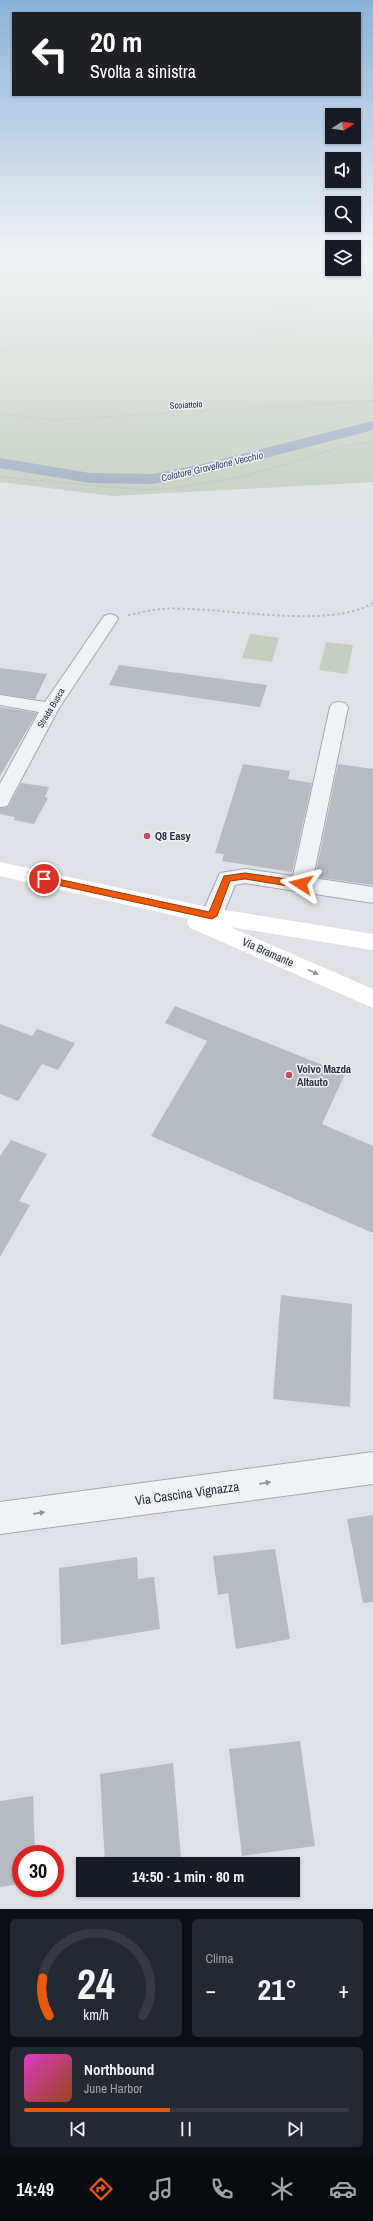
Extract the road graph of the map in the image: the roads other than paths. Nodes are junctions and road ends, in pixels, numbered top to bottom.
1 (110, 619) road end
2 (0, 700) edge
3 (339, 707) dead end
4 (50, 708) junction
5 (0, 801) edge
6 (0, 869) edge
7 (301, 884) junction
8 (373, 895) edge
9 (162, 906) junction
10 (212, 916) junction
11 (373, 942) edge
12 (373, 999) edge
13 (373, 1468) edge
14 (0, 1518) edge

1 - 4 street, Strada Busca
2 - 4 street
3 - 7 street
4 - 5 street, Strada Busca
6 - 9 main road, Via Bramante
7 - 8 street
7 - 10 street
9 - 10 main road, Via Bramante
9 -> 12 main road, Via Bramante
10 - 11 main road, Via Bramante
14 -> 13 street, Via Cascina Vignazza

